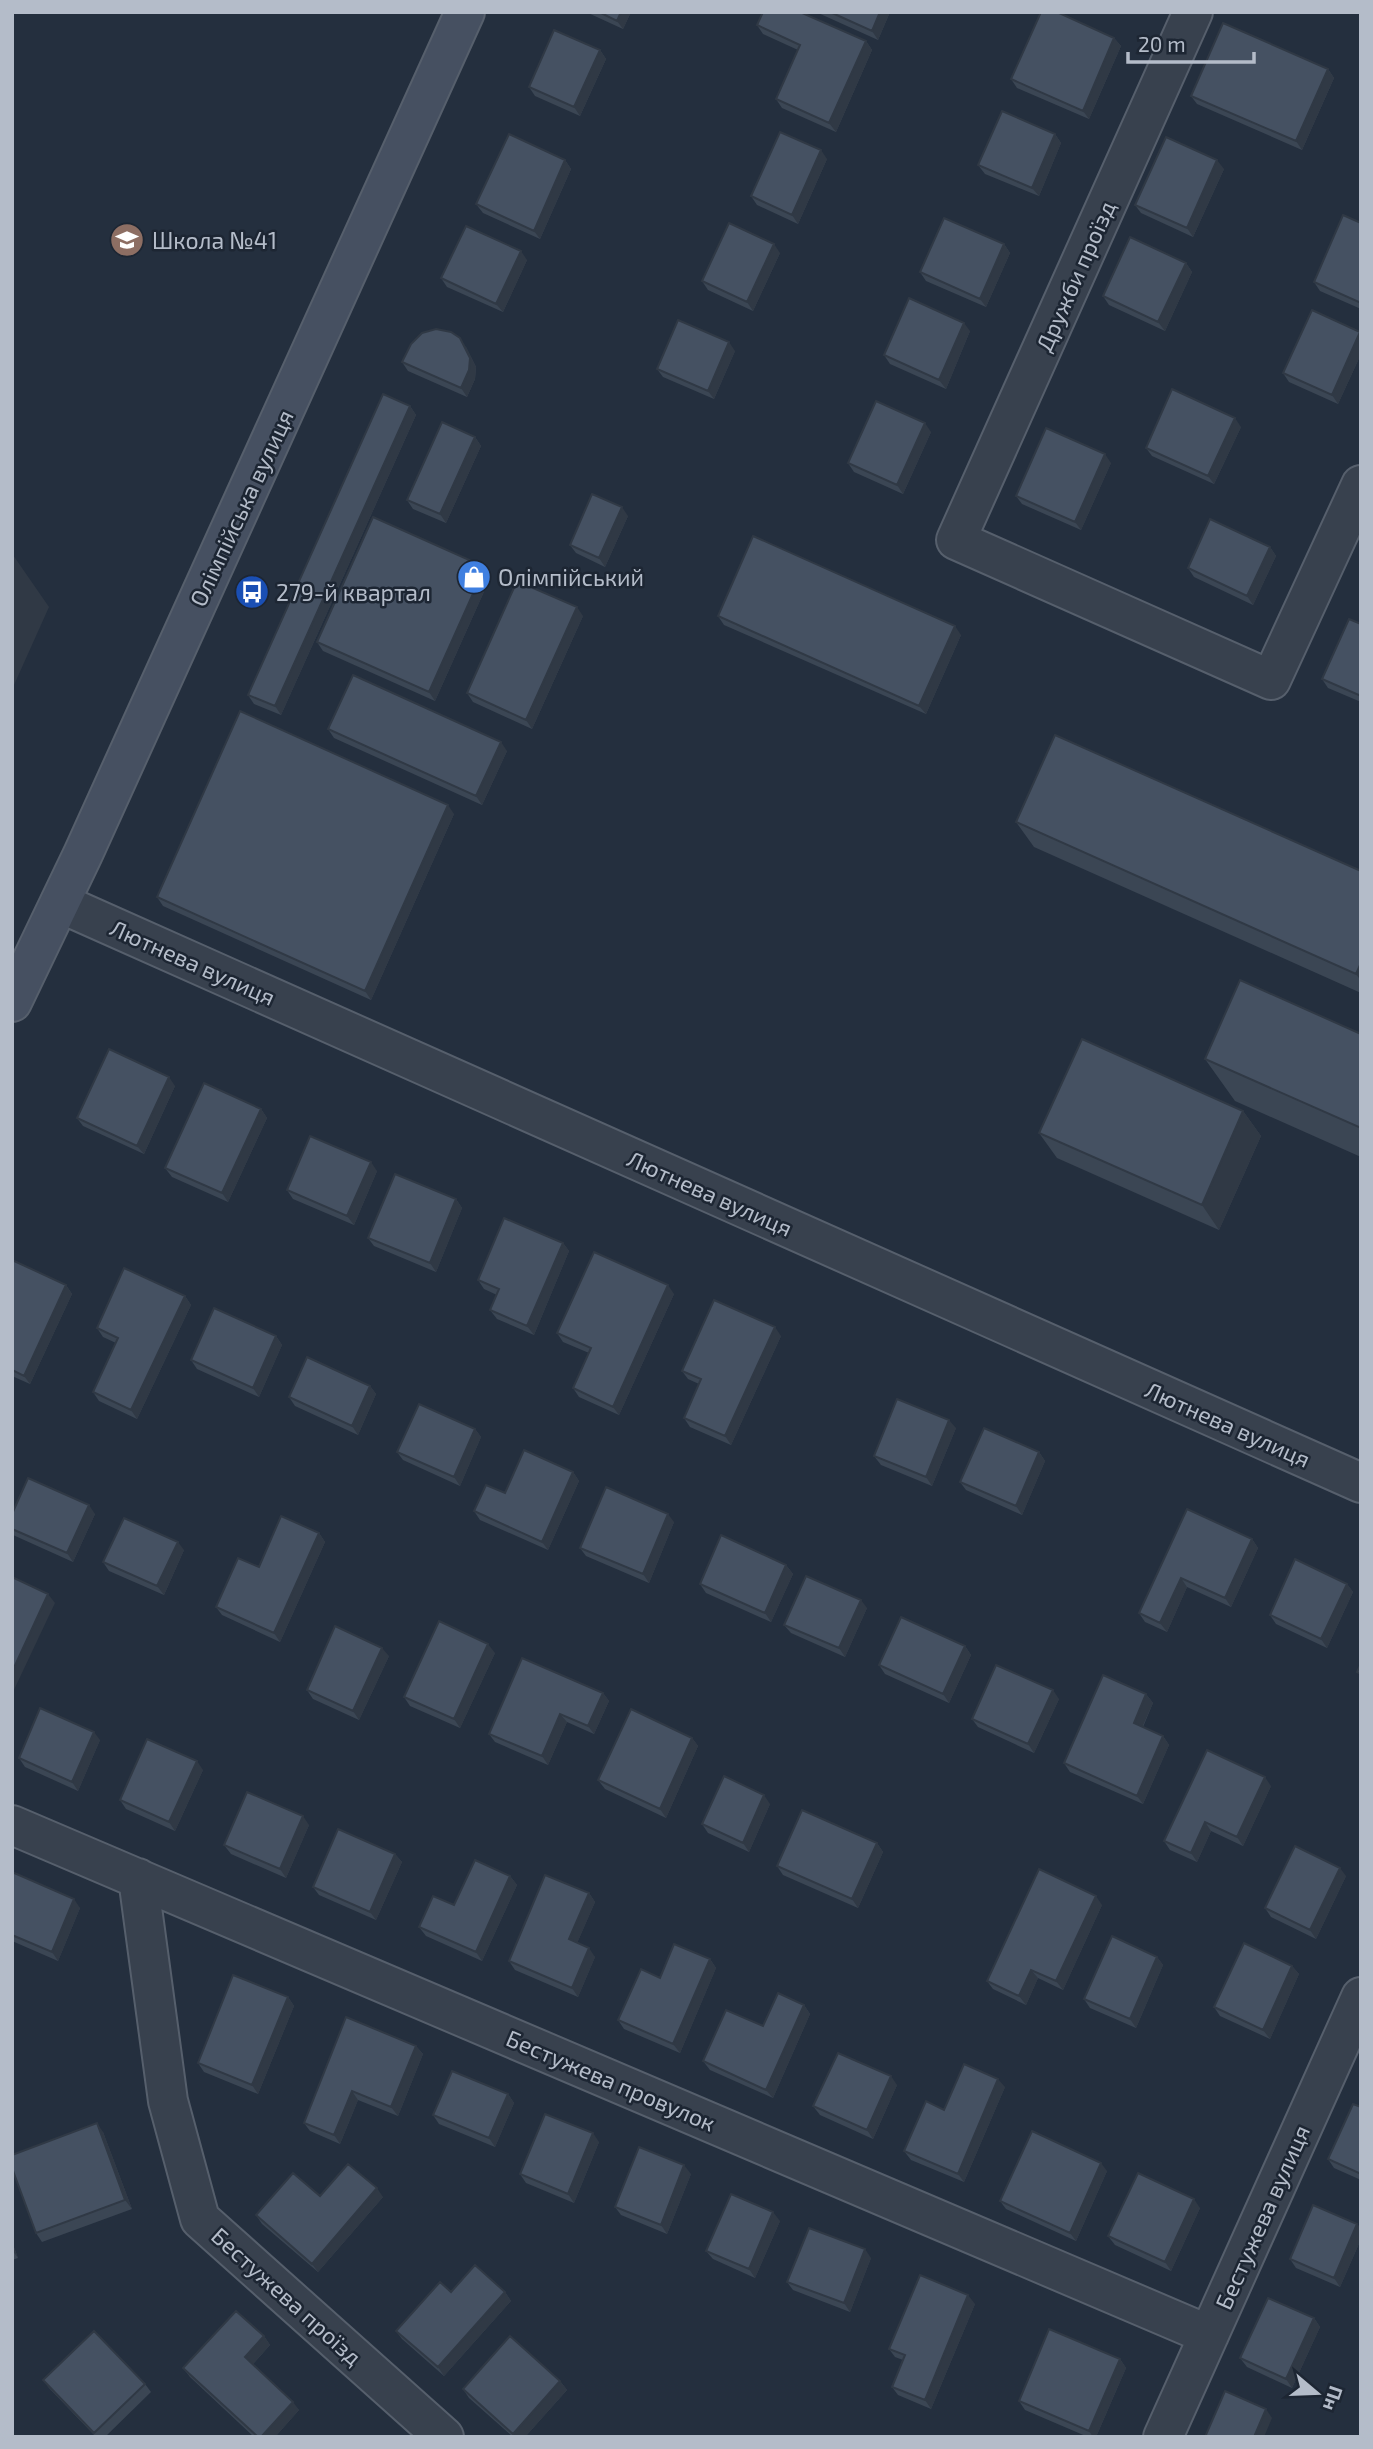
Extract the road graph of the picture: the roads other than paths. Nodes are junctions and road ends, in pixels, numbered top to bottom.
1 (465, 12) edge
2 (1193, 12) edge
3 (1361, 485) edge
4 (60, 903) junction
5 (12, 1002) edge
6 (1361, 1483) edge
7 (12, 1825) edge
8 (138, 1878) junction
9 (1361, 1997) edge
10 (1209, 2335) junction
11 (444, 2437) edge
12 (1163, 2437) edge

1 - 4 main road, Олімпійська вулиця
2 - 3 street, Дружби проїзд
4 - 5 main road, Олімпійська вулиця
4 - 6 street, Лютнева вулиця
7 - 8 street, Бестужева провулок
8 - 10 street, Бестужева провулок
8 - 11 street, Бестужева проїзд
9 - 10 street, Бестужева вулиця
10 - 12 street, Бестужева вулиця

